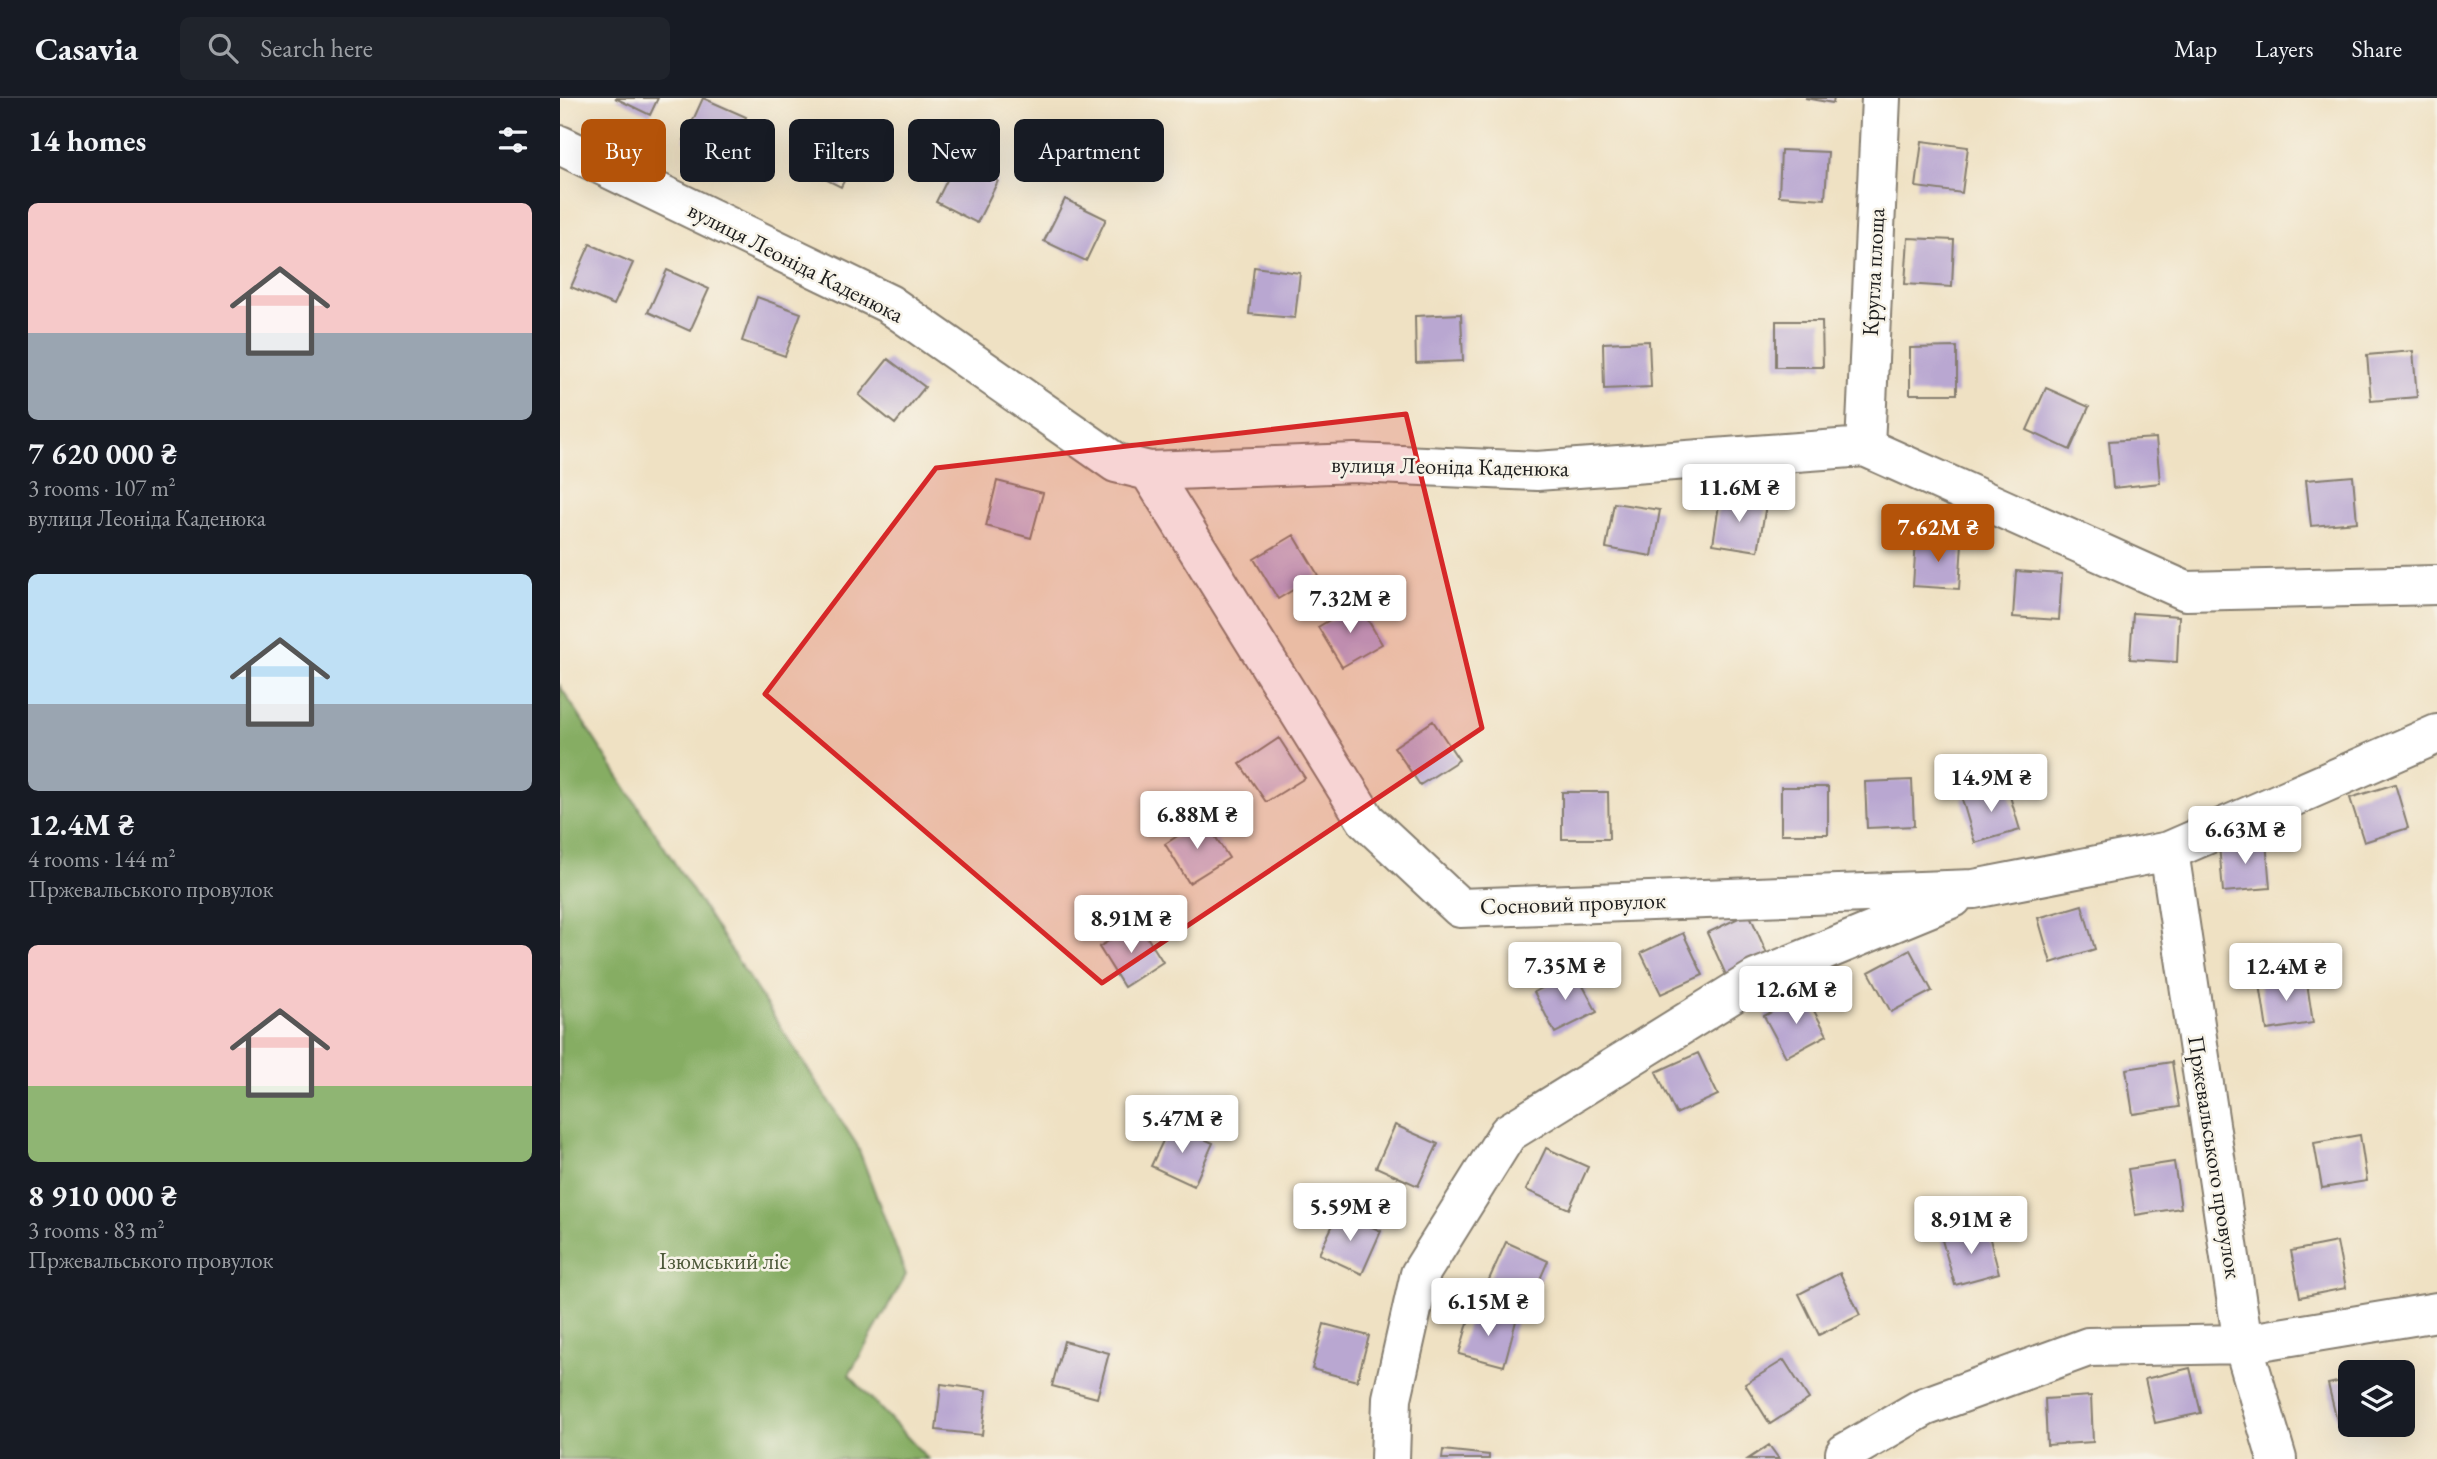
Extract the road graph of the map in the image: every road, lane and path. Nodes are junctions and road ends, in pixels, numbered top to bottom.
1 (1881, 98) edge
2 (560, 145) edge
3 (1865, 447) junction
4 (1149, 471) junction
5 (2437, 585) edge
6 (2437, 734) edge
7 (2169, 851) junction
8 (1974, 889) junction
9 (2437, 1312) edge
10 (2244, 1344) junction
11 (1845, 1453) dead end
12 (1390, 1459) edge
13 (2277, 1459) edge

1 - 3 street, Кругла площа
2 - 4 street, вулиця Леоніда Каденюка
3 - 4 street, вулиця Леоніда Каденюка
3 - 5 street, вулиця Леоніда Каденюка
4 - 8 street, Сосновий провулок
6 - 7 street
7 - 8 street, Сосновий провулок
7 - 10 street, Пржевальського провулок
8 - 12 street, Сосновий провулок
9 - 10 street
10 - 11 street
10 - 13 street, Пржевальського провулок

